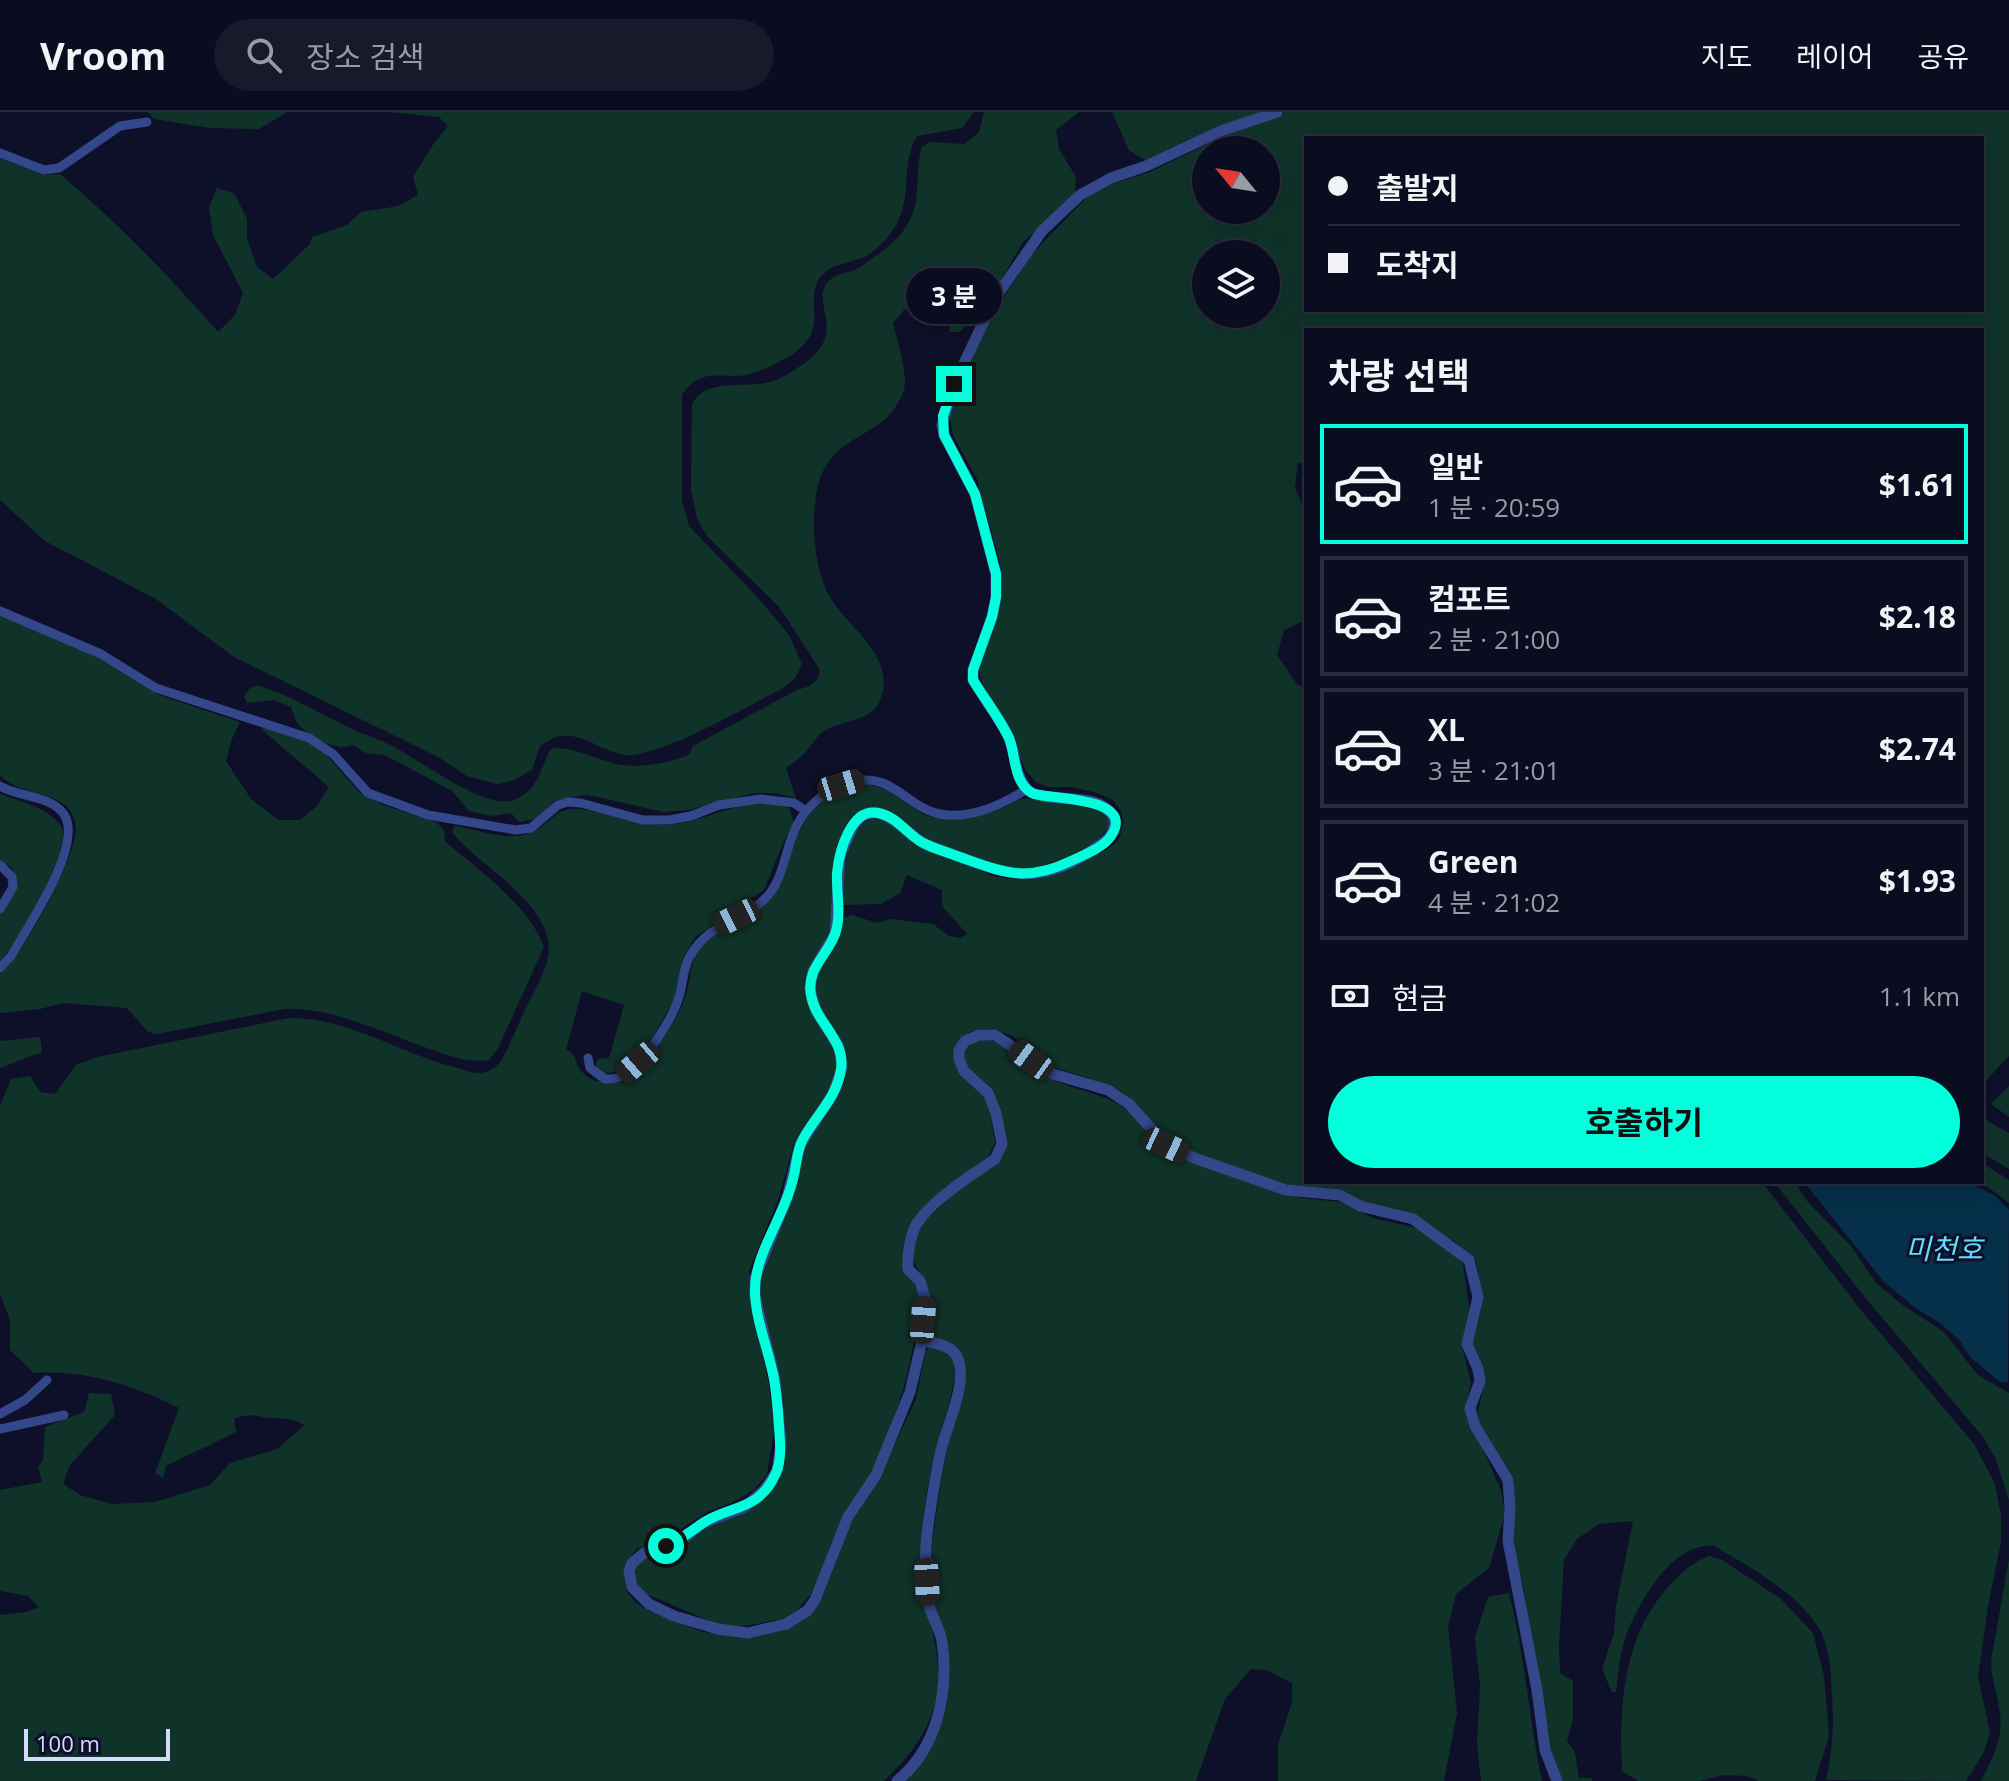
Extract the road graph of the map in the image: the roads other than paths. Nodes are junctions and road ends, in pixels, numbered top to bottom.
1 (1277, 112) edge
2 (147, 122) dead end
3 (0, 153) edge
4 (0, 611) edge
5 (0, 786) edge
6 (1027, 789) junction
7 (806, 811) junction
8 (0, 865) edge
9 (0, 909) edge
10 (0, 968) edge
11 (588, 1058) dead end
12 (922, 1341) junction
13 (47, 1380) dead end
14 (0, 1414) edge
15 (64, 1415) dead end
16 (0, 1429) edge
17 (897, 1781) edge
18 (1557, 1781) edge

1 - 6 street
2 - 3 street
4 - 7 street
5 - 10 street
6 - 7 street
6 - 12 street
7 - 11 street
8 - 9 street
12 - 17 street
12 - 18 street
13 - 14 street
15 - 16 street

